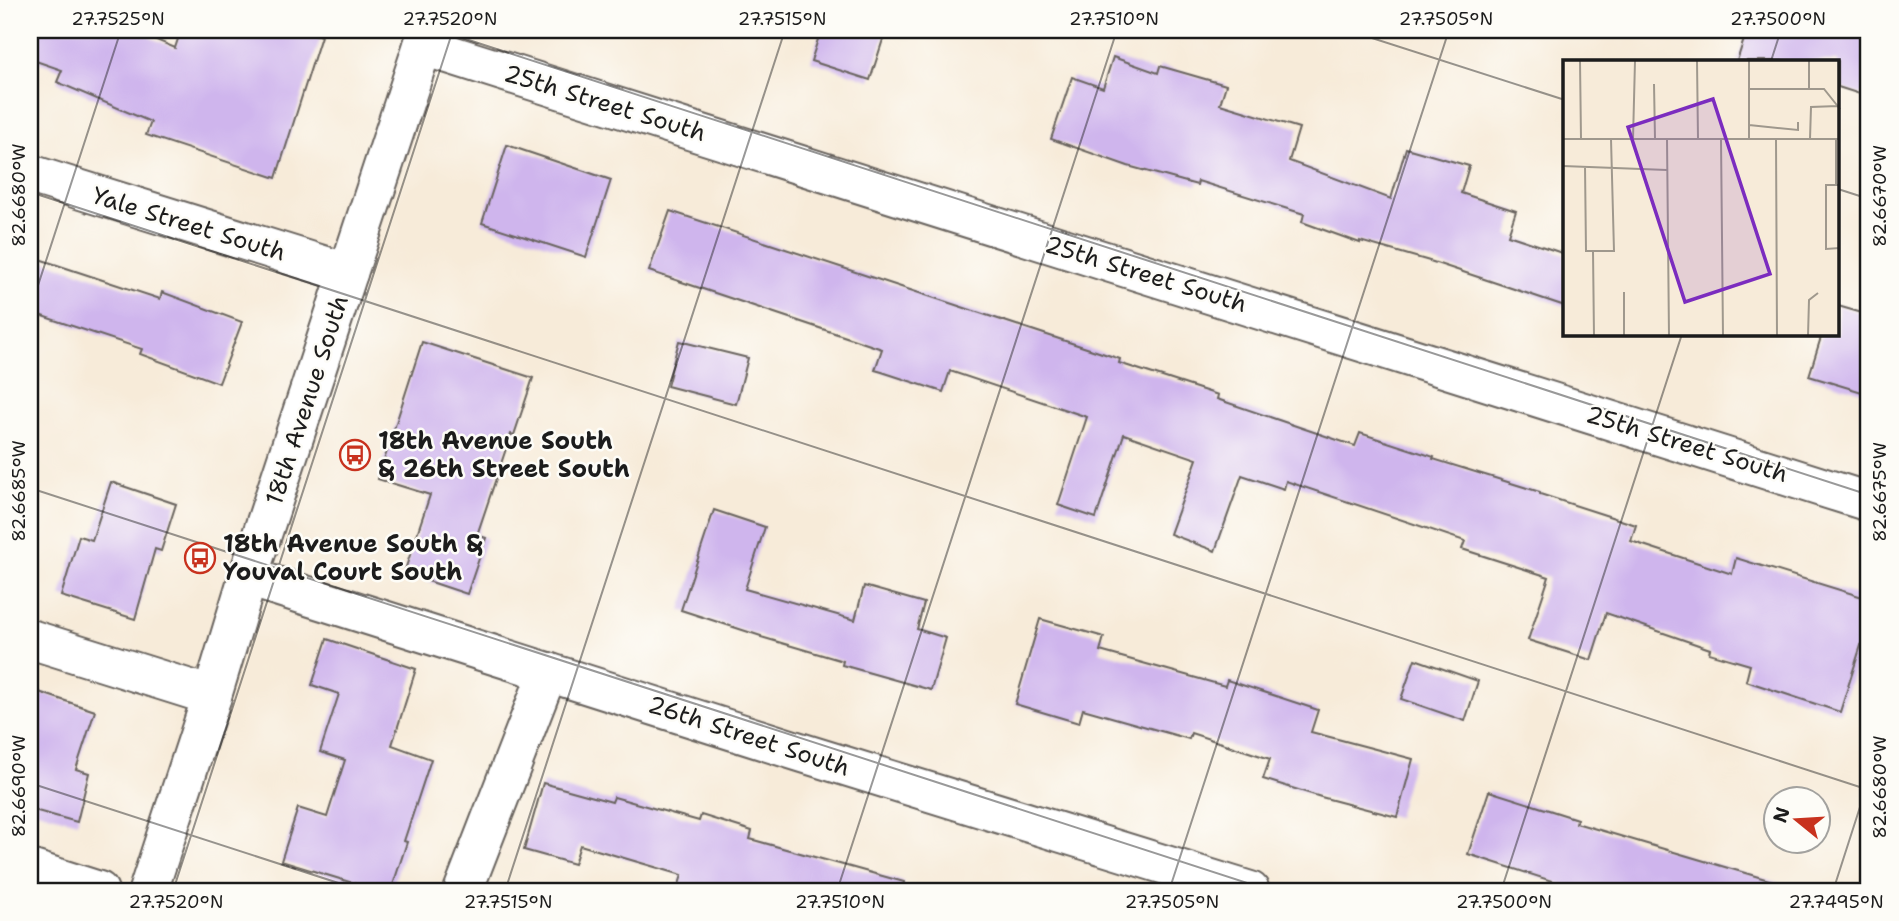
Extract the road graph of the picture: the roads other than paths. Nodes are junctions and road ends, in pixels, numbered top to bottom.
1 (426, 38) edge
2 (30, 174) edge
3 (348, 274) junction
4 (1869, 502) edge
5 (248, 577) junction
6 (30, 639) edge
7 (548, 672) junction
8 (212, 696) junction
9 (30, 869) edge
10 (99, 891) edge
11 (148, 891) edge
12 (463, 891) edge
13 (1250, 891) edge

1 - 3 street, 18th Avenue South
1 - 4 street, 25th Street South
2 - 3 street, Yale Street South
3 - 5 street, 18th Avenue South
5 - 7 street, 26th Street South
5 - 8 street, 18th Avenue South
6 - 8 street
7 - 12 street
7 - 13 street, 26th Street South
8 - 11 street, 18th Avenue South
9 - 10 street

